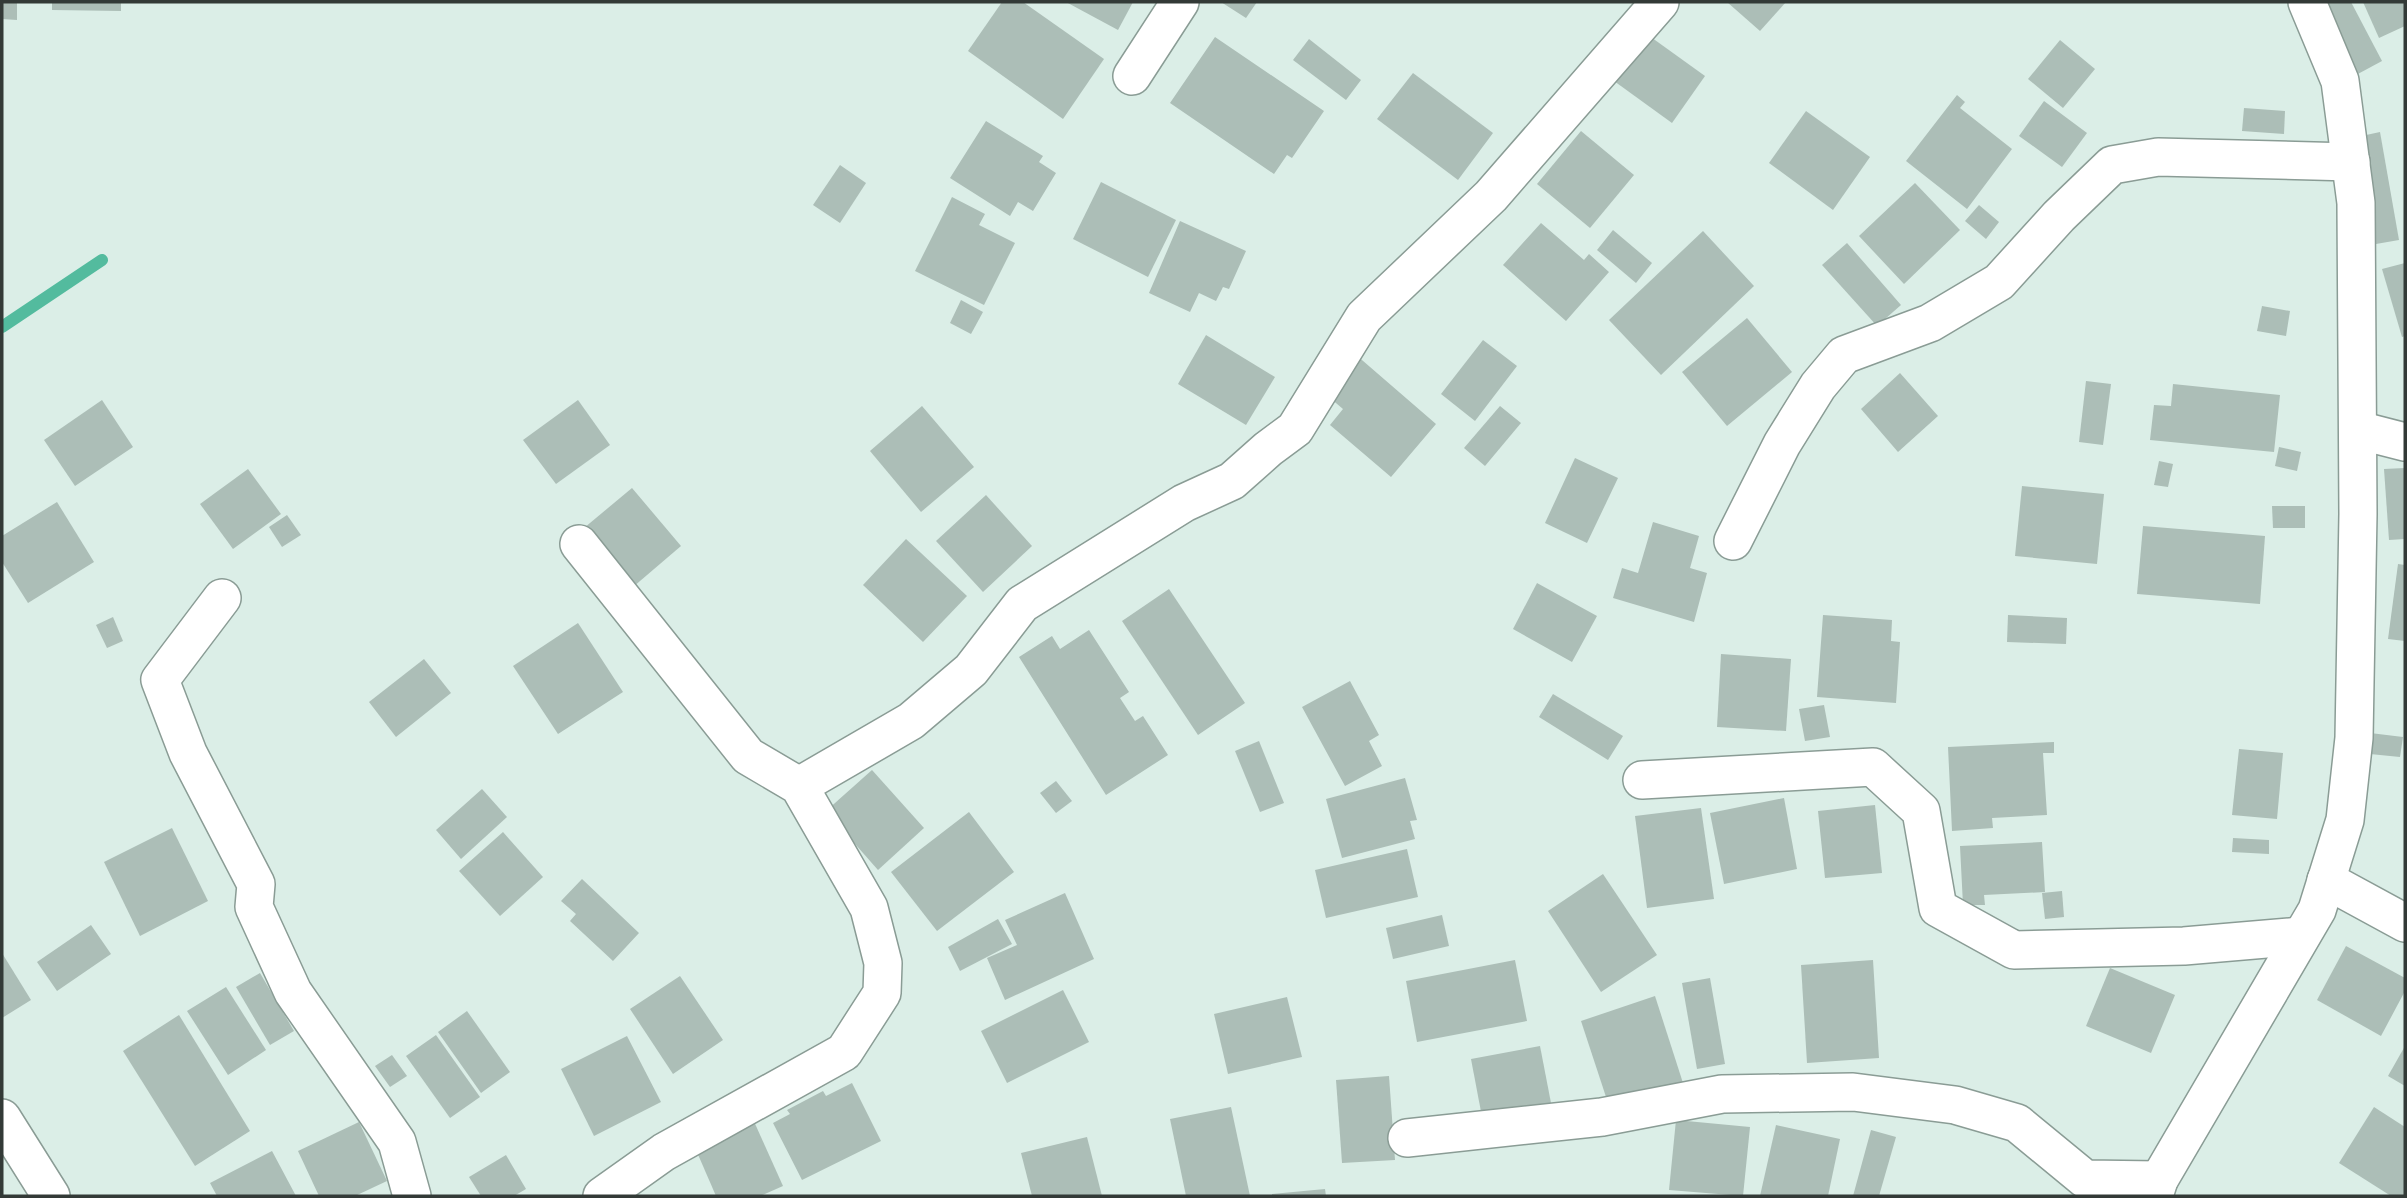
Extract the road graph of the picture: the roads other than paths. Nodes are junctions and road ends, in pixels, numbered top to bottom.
1 (1180, 2) edge
2 (1660, 2) edge
3 (2307, 2) edge
4 (1132, 76) dead end
5 (2351, 162) junction
6 (2358, 430) junction
7 (2405, 442) edge
8 (1733, 541) dead end
9 (579, 544) dead end
10 (222, 598) dead end
11 (1642, 780) dead end
12 (799, 786) junction
13 (2326, 880) junction
14 (2405, 923) edge
15 (2301, 936) junction
16 (2, 1118) edge
17 (1407, 1139) dead end
18 (2157, 1188) edge
19 (51, 1196) edge
20 (412, 1196) edge
21 (602, 1196) edge

1 - 4 street
2 - 12 street
3 - 5 street
5 - 6 street
5 - 8 street
6 - 7 street
6 - 13 street
9 - 12 street
10 - 20 street
11 - 15 street
12 - 21 street
13 - 14 street
13 - 15 street
15 - 18 street
16 - 19 street
17 - 18 street

